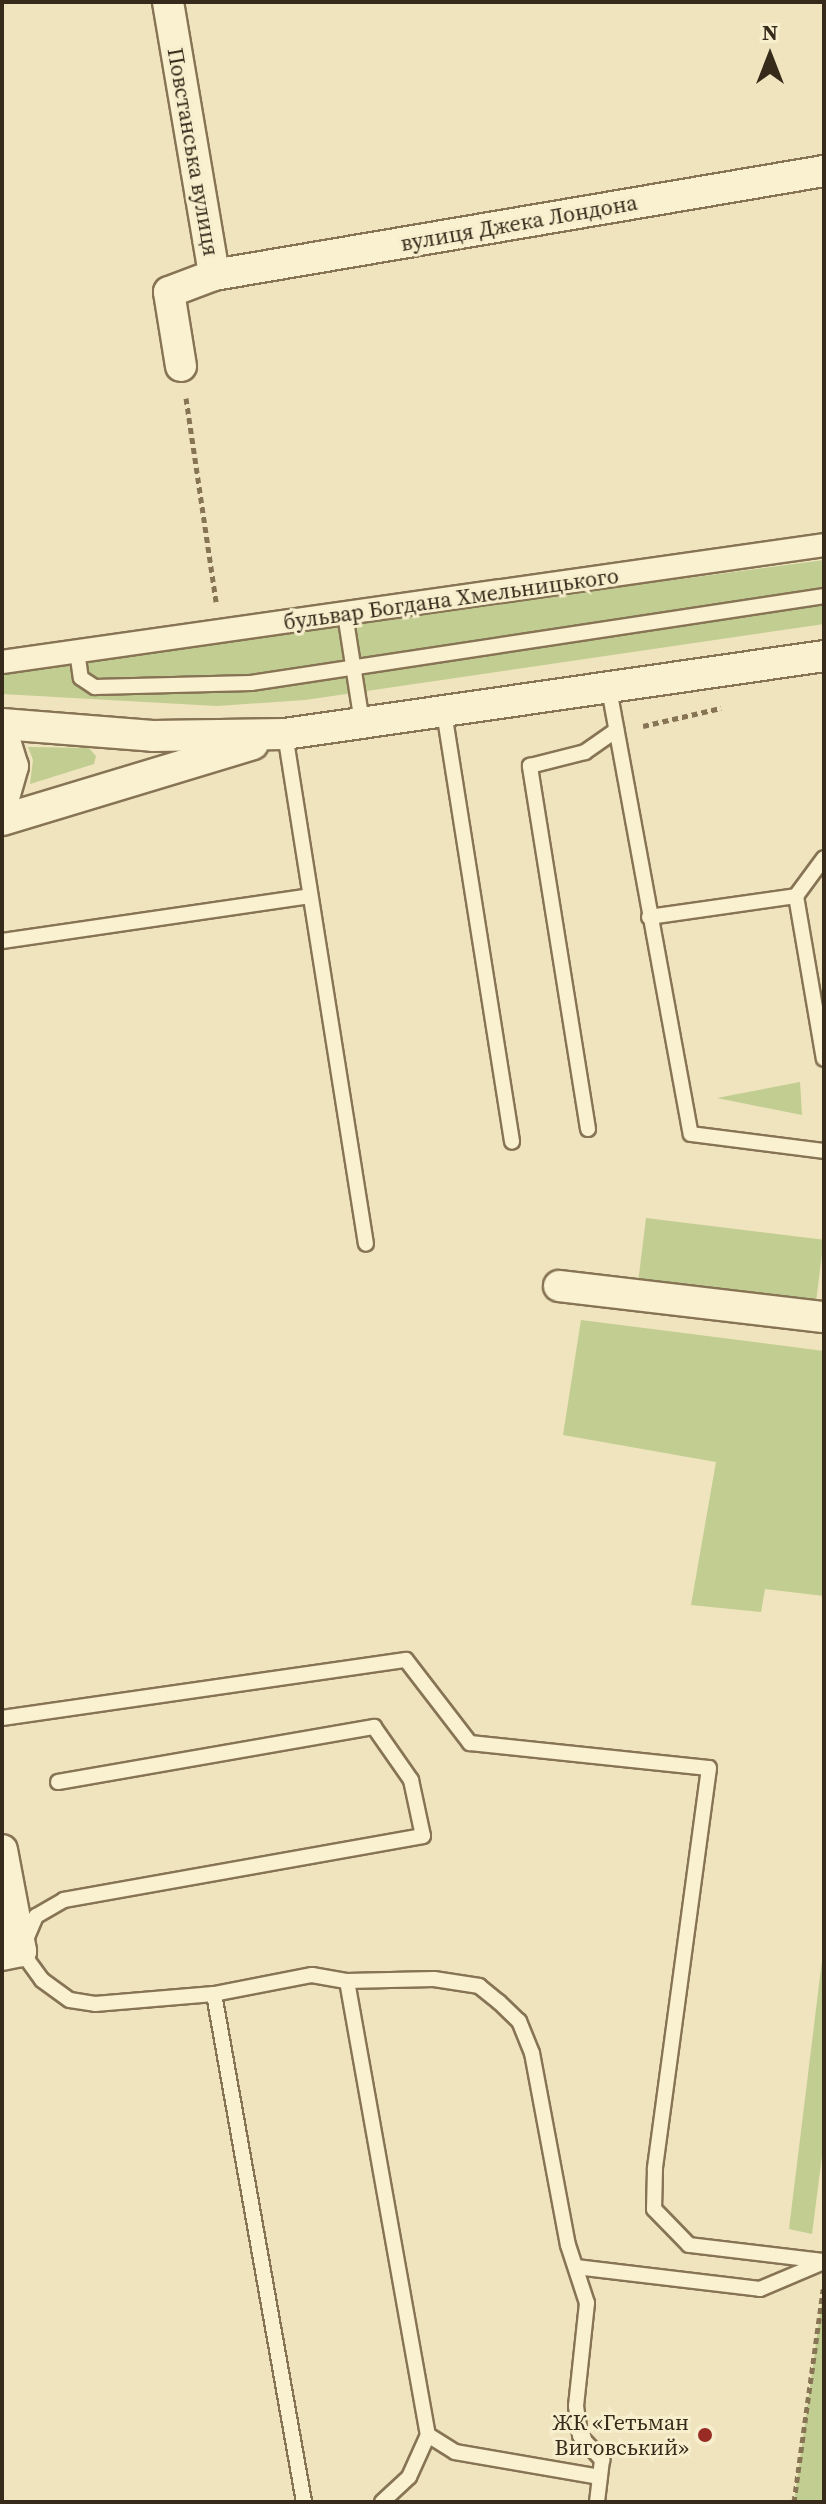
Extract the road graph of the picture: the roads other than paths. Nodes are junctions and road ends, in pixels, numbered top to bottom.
1 (168, 2) edge
2 (824, 171) edge
3 (214, 275) junction
4 (181, 366) road end
5 (824, 545) edge
6 (824, 596) edge
7 (345, 614) junction
8 (77, 651) junction
9 (824, 656) edge
10 (2, 662) edge
11 (353, 668) junction
12 (609, 689) junction
13 (444, 712) junction
14 (362, 723) junction
15 (2, 724) edge
16 (616, 730) junction
17 (2, 731) edge
18 (285, 734) junction
19 (2, 805) edge
20 (2, 820) edge
21 (824, 858) edge
22 (310, 896) junction
23 (796, 896) junction
24 (649, 917) junction
25 (2, 941) edge
26 (824, 1059) edge
27 (588, 1129) dead end
28 (512, 1142) dead end
29 (824, 1151) edge
30 (366, 1244) dead end
31 (559, 1286) dead end
32 (824, 1317) edge
33 (2, 1718) edge
34 (58, 1782) dead end
35 (2, 1850) edge
36 (11, 1953) edge
37 (347, 1981) junction
38 (214, 1994) junction
39 (824, 2262) edge
40 (576, 2267) junction
41 (428, 2435) junction
42 (600, 2477) junction
43 (304, 2502) edge
44 (382, 2502) edge
45 (597, 2502) edge

1 - 3 street, Повстанська вулиця
2 - 3 street, вулиця Джека Лондона
3 - 4 street, Повстанська вулиця
5 - 7 street, бульвар Богдана Хмельницького
6 - 11 lane
7 - 8 street, бульвар Богдана Хмельницького
7 - 11 lane
8 - 10 street, бульвар Богдана Хмельницького
8 - 11 lane
9 - 12 street
11 - 14 lane
12 - 13 street
12 - 16 lane
13 - 14 street
13 - 28 lane
14 - 18 street
15 - 18 street
16 - 24 lane
16 - 27 lane
17 - 19 street
18 - 20 street
18 - 22 lane
21 - 23 lane
22 - 25 lane
22 - 30 lane
23 - 24 lane
23 - 26 lane
24 - 29 lane
31 - 32 street
33 - 39 lane
34 - 36 lane
35 - 36 street
36 - 38 lane
37 - 38 lane
37 - 40 lane
37 - 41 lane
38 - 43 lane
39 - 40 lane
40 - 42 lane
41 - 42 lane
41 - 44 lane
42 - 45 lane

